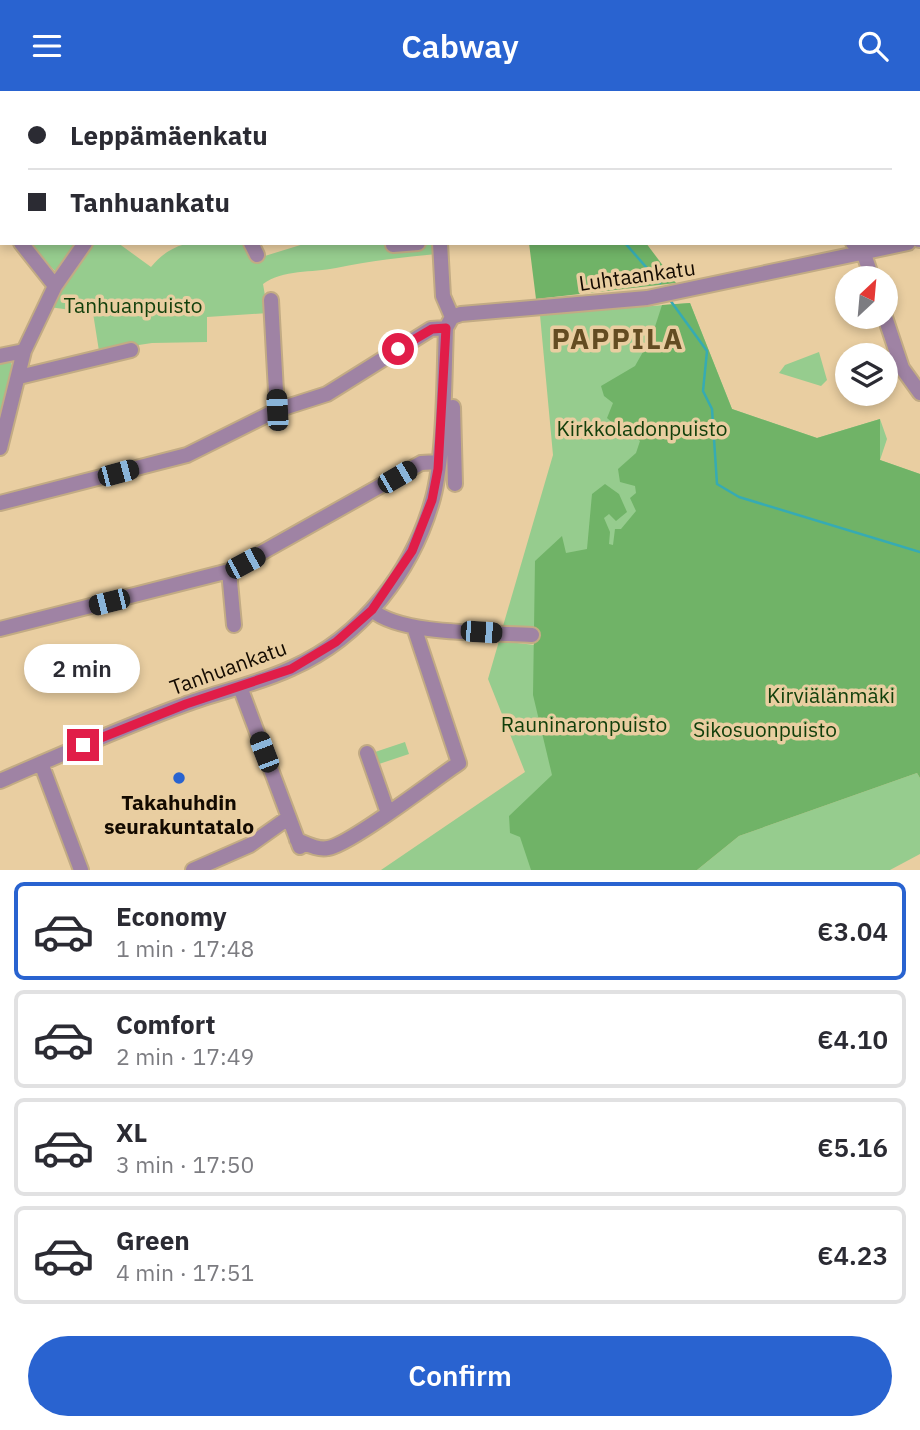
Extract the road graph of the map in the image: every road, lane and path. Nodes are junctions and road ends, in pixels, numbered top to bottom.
1 (23, 245) edge
2 (84, 245) edge
3 (440, 245) edge
4 (855, 245) edge
5 (900, 245) edge
6 (864, 254) junction
7 (868, 266) edge
8 (55, 286) junction
9 (271, 300) dead end
10 (449, 323) junction
11 (889, 329) edge
12 (131, 350) dead end
13 (24, 351) junction
14 (0, 356) edge
15 (19, 377) junction
16 (920, 393) edge
17 (453, 407) dead end
18 (277, 410) junction
19 (0, 448) edge
20 (438, 462) junction
21 (455, 484) dead end
22 (0, 503) edge
23 (229, 571) junction
24 (372, 610) junction
25 (234, 625) dead end
26 (414, 627) junction
27 (0, 629) edge
28 (532, 635) dead end
29 (240, 687) junction
30 (367, 753) dead end
31 (41, 763) junction
32 (0, 781) edge
33 (388, 813) junction
34 (288, 818) junction
35 (81, 870) edge
36 (193, 870) edge

1 - 8 street
2 - 8 street
3 - 10 street, Tanhuankatu
4 - 6 street
5 - 6 street, Luhtaankatu
6 - 7 street
6 - 10 street, Luhtaankatu
8 - 13 street
9 - 18 street
10 - 18 street, Luhtaankatu
10 - 20 street, Tanhuankatu
11 - 16 street
12 - 15 street
13 - 14 street
13 - 15 street
15 - 19 street
17 - 21 street
18 - 22 street, Luhtaankatu
20 - 23 street
20 - 24 street, Tanhuankatu
23 - 25 street
23 - 27 street
24 - 26 street
24 - 29 street, Tanhuankatu
26 - 28 street
26 - 33 street
29 - 31 street, Tanhuankatu
29 - 34 street
30 - 33 street
31 - 32 street, Tanhuankatu
31 - 35 street
33 - 34 street
34 - 36 street

